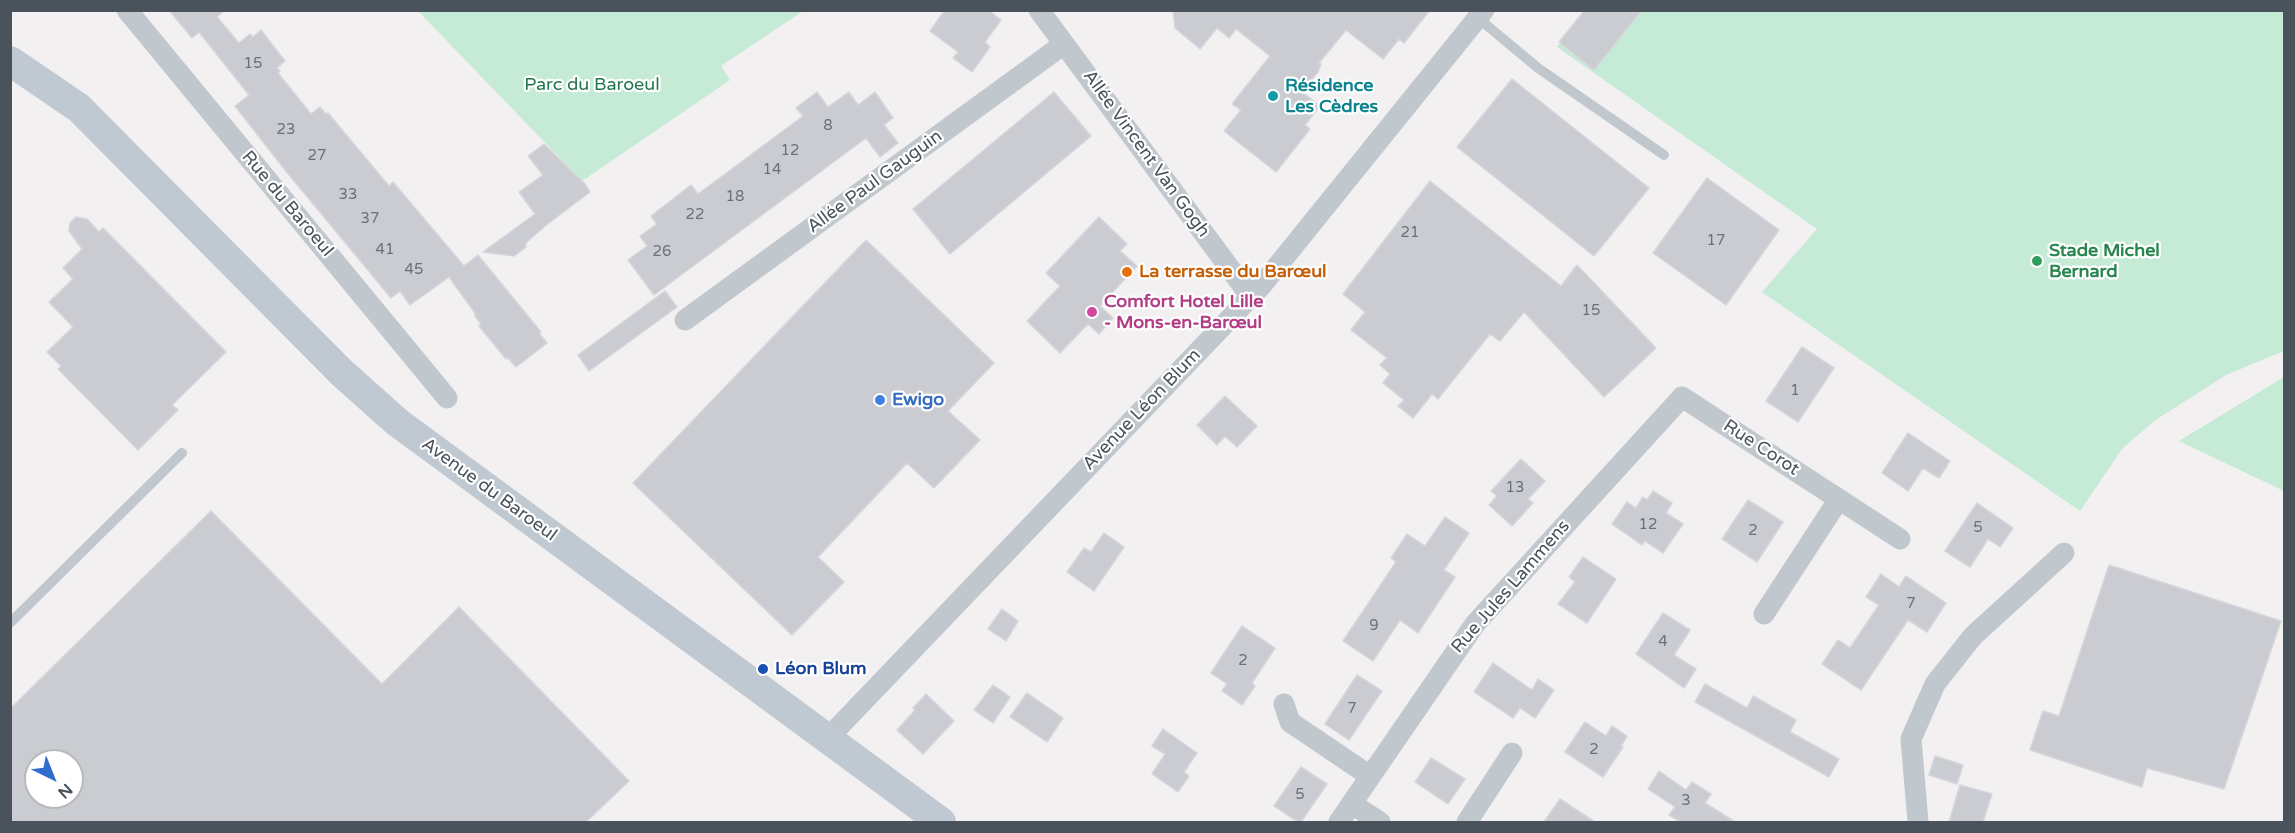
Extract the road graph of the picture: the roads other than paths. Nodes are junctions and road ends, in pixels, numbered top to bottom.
1 (127, 10) edge
2 (1040, 10) edge
3 (1481, 14) edge
4 (10, 39) edge
5 (1065, 44) junction
6 (10, 61) edge
7 (80, 108) junction
8 (1665, 155) dead end
9 (1251, 297) junction
10 (685, 320) dead end
11 (1682, 397) joint
12 (447, 398) dead end
13 (182, 453) dead end
14 (1839, 499) junction
15 (1900, 539) dead end
16 (2064, 553) dead end
17 (1764, 614) dead end
18 (10, 623) edge
19 (1284, 704) dead end
20 (828, 738) junction
21 (1512, 753) dead end
22 (1370, 776) junction
23 (1352, 804) junction
24 (941, 822) edge
25 (1339, 822) edge
26 (1380, 822) edge
27 (1467, 822) edge
28 (1918, 822) edge

1 - 12 street, Rue du Baroeul
2 - 5 street, Allée Vincent Van Gogh
3 - 8 lane
3 - 9 street, Avenue Léon Blum
4 - 7 main road, Avenue du Baroeul
5 - 9 street, Allée Vincent Van Gogh
5 - 10 street, Allée Paul Gauguin
6 - 7 main road, Avenue du Baroeul
7 - 20 main road, Avenue du Baroeul
9 - 20 street, Avenue Léon Blum
11 - 14 street, Rue Corot
11 - 22 street, Rue Jules Lammens
13 - 18 lane
14 - 15 street, Rue Corot
14 - 17 street
16 - 28 street
19 - 22 street
20 - 24 main road, Avenue du Baroeul
21 - 27 street
22 - 23 street, Rue Jules Lammens
23 - 25 street, Rue Jules Lammens
23 - 26 street

